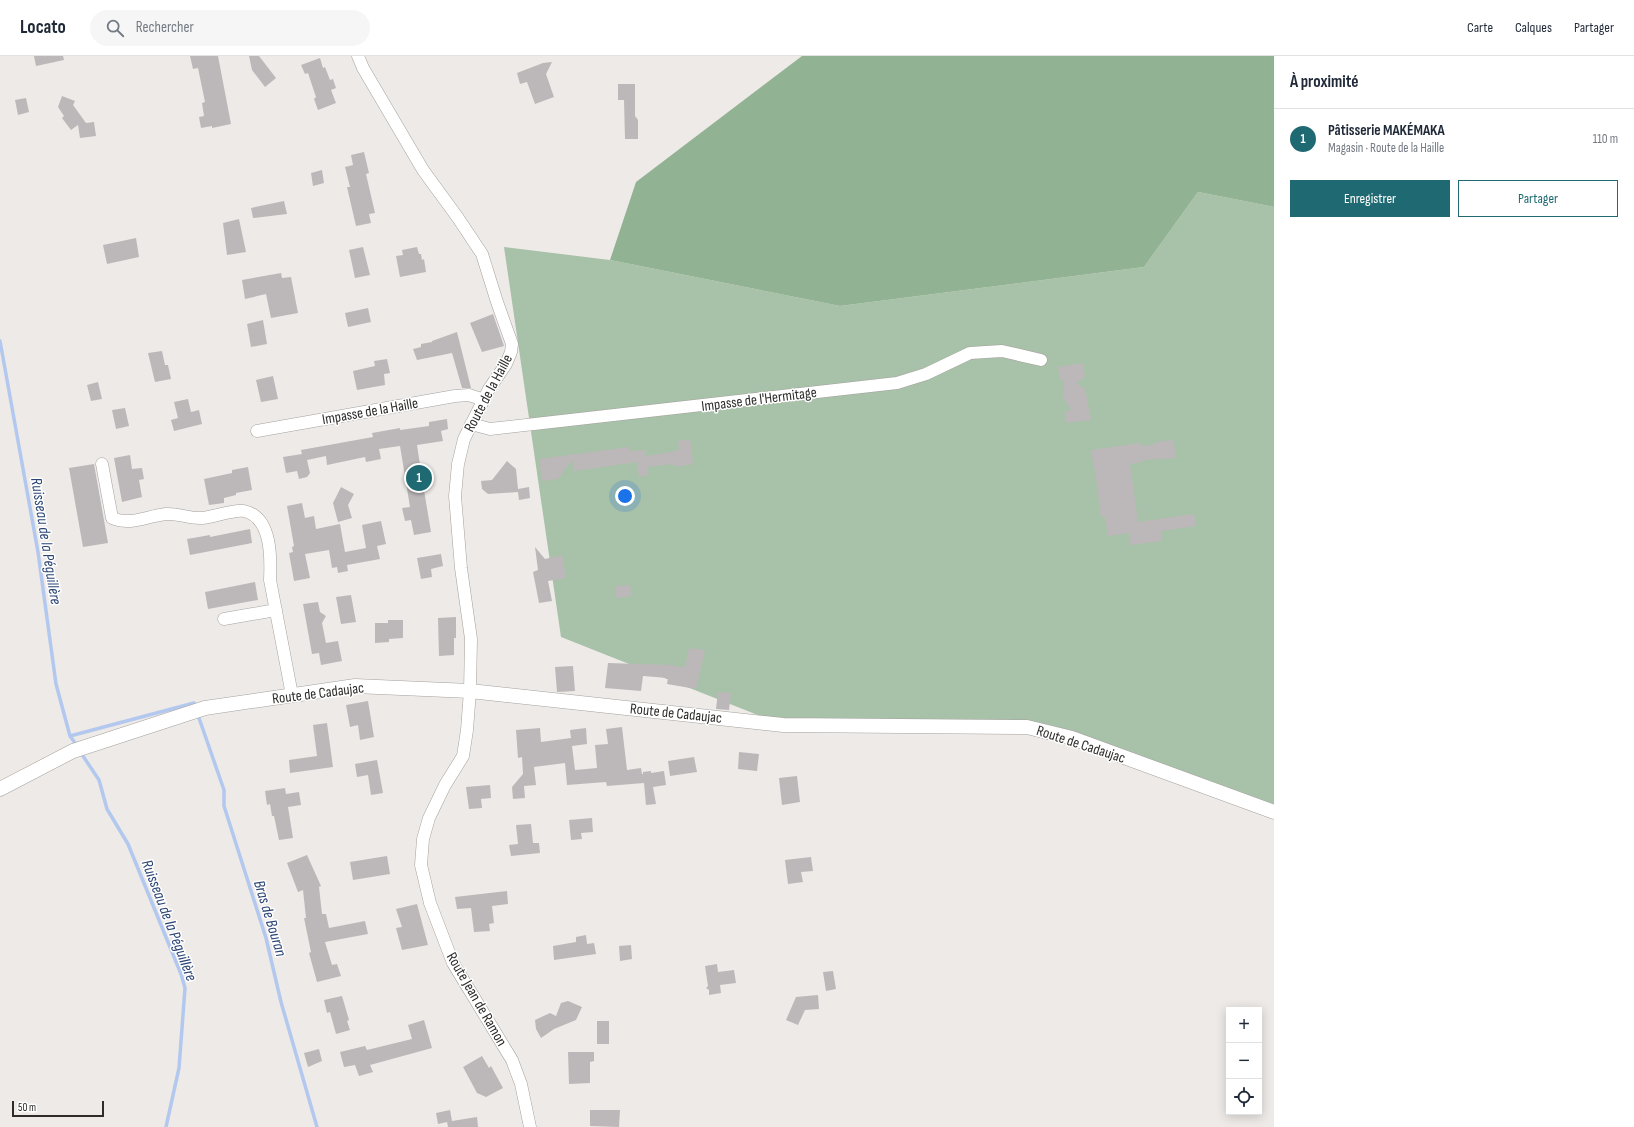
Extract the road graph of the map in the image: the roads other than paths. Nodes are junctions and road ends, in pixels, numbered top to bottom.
1 (358, 56) edge
2 (1041, 360) dead end
3 (484, 400) junction
4 (471, 424) junction
5 (257, 430) dead end
6 (102, 464) dead end
7 (276, 610) junction
8 (224, 619) dead end
9 (470, 691) junction
10 (292, 695) junction
11 (0, 789) edge
12 (1274, 812) edge
13 (530, 1127) edge

1 - 3 street, Route de la Haille
2 - 4 street, Impasse de l'Hermitage
3 - 4 street, Route de la Haille
3 - 5 street, Impasse de la Haille
4 - 9 street, Route de la Haille
6 - 7 street
7 - 8 street
7 - 10 street
9 - 10 street, Route de Cadaujac
9 - 12 street, Route de Cadaujac
9 - 13 street, Route Jean de Ramon
10 - 11 street, Route de Cadaujac

